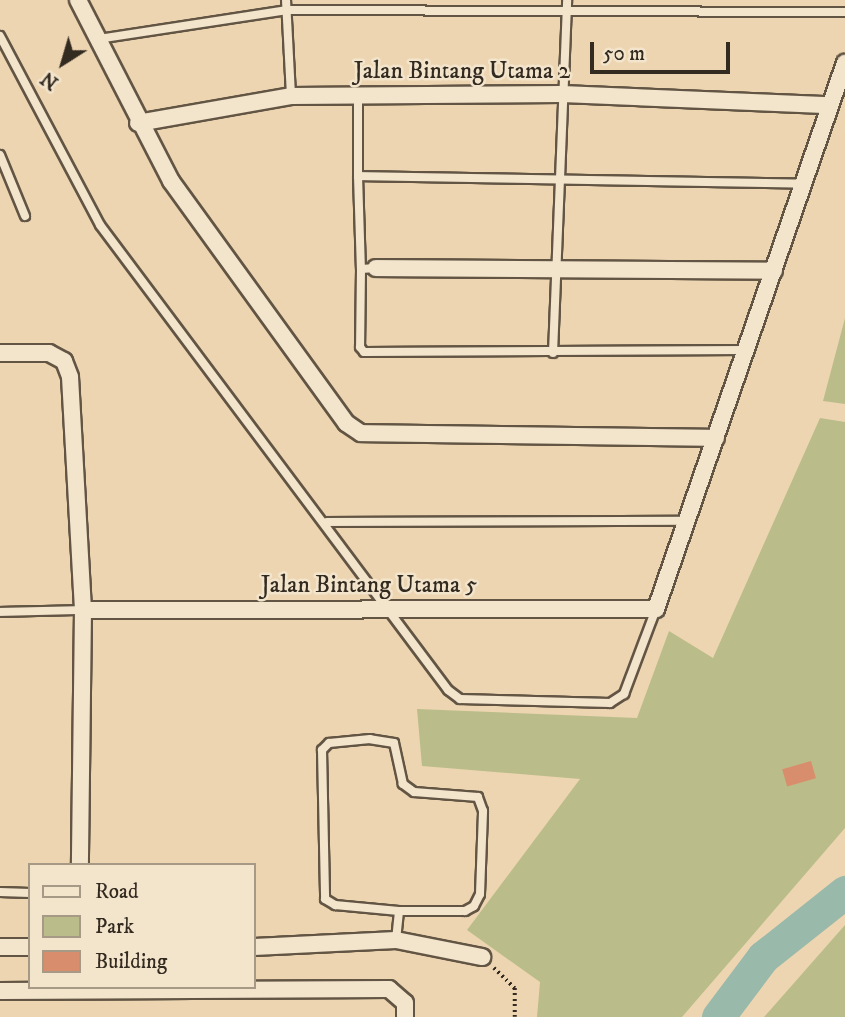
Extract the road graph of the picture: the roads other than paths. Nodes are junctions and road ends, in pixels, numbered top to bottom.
1 (78, 0) edge
2 (286, 0) edge
3 (567, 4) edge
4 (287, 10) junction
5 (845, 12) edge
6 (0, 36) edge
7 (96, 39) junction
8 (845, 63) edge
9 (562, 94) junction
10 (358, 95) junction
11 (291, 96) junction
12 (830, 105) junction
13 (138, 123) junction
14 (0, 155) edge
15 (358, 176) junction
16 (557, 176) junction
17 (805, 184) junction
18 (25, 216) dead end
19 (368, 268) junction
20 (554, 268) junction
21 (774, 271) junction
22 (748, 350) junction
23 (0, 353) edge
24 (553, 353) junction
25 (716, 438) junction
26 (687, 521) junction
27 (327, 522) junction
28 (385, 608) junction
29 (656, 609) junction
30 (83, 610) junction
31 (0, 612) edge
32 (80, 863) edge
33 (0, 892) edge
34 (28, 893) edge
35 (399, 911) junction
36 (396, 940) junction
37 (0, 947) edge
38 (28, 947) edge
39 (256, 947) edge
40 (482, 957) road end
41 (0, 990) edge
42 (405, 1017) edge

1 - 7 street
2 - 4 lane
3 - 4 lane
3 - 5 lane
3 - 9 lane
4 - 7 lane
4 - 11 lane
6 - 27 lane
7 - 13 street
8 - 12 street
9 - 10 street, Jalan Bintang Utama 2
9 - 12 street, Jalan Bintang Utama 2
9 - 16 lane
10 - 11 street, Jalan Bintang Utama 2
10 - 15 lane
11 - 13 street, Jalan Bintang Utama 2
12 - 17 street
13 - 25 street
14 - 18 lane
15 - 16 lane
15 - 19 lane
16 - 17 lane
16 - 20 lane
17 - 21 street
19 - 20 street
19 - 24 lane
20 - 21 street
20 - 24 lane
21 - 22 street
22 - 24 lane
22 - 25 street
23 - 30 street
25 - 26 street
26 - 27 lane
26 - 29 street
27 - 28 lane
28 - 29 street, Jalan Bintang Utama 5
28 - 29 lane
28 - 30 street, Jalan Bintang Utama 5
30 - 31 lane
30 - 32 street
33 - 34 lane
35 - 35 lane
35 - 36 lane
36 - 39 street
36 - 40 street
37 - 38 street
41 - 42 street

